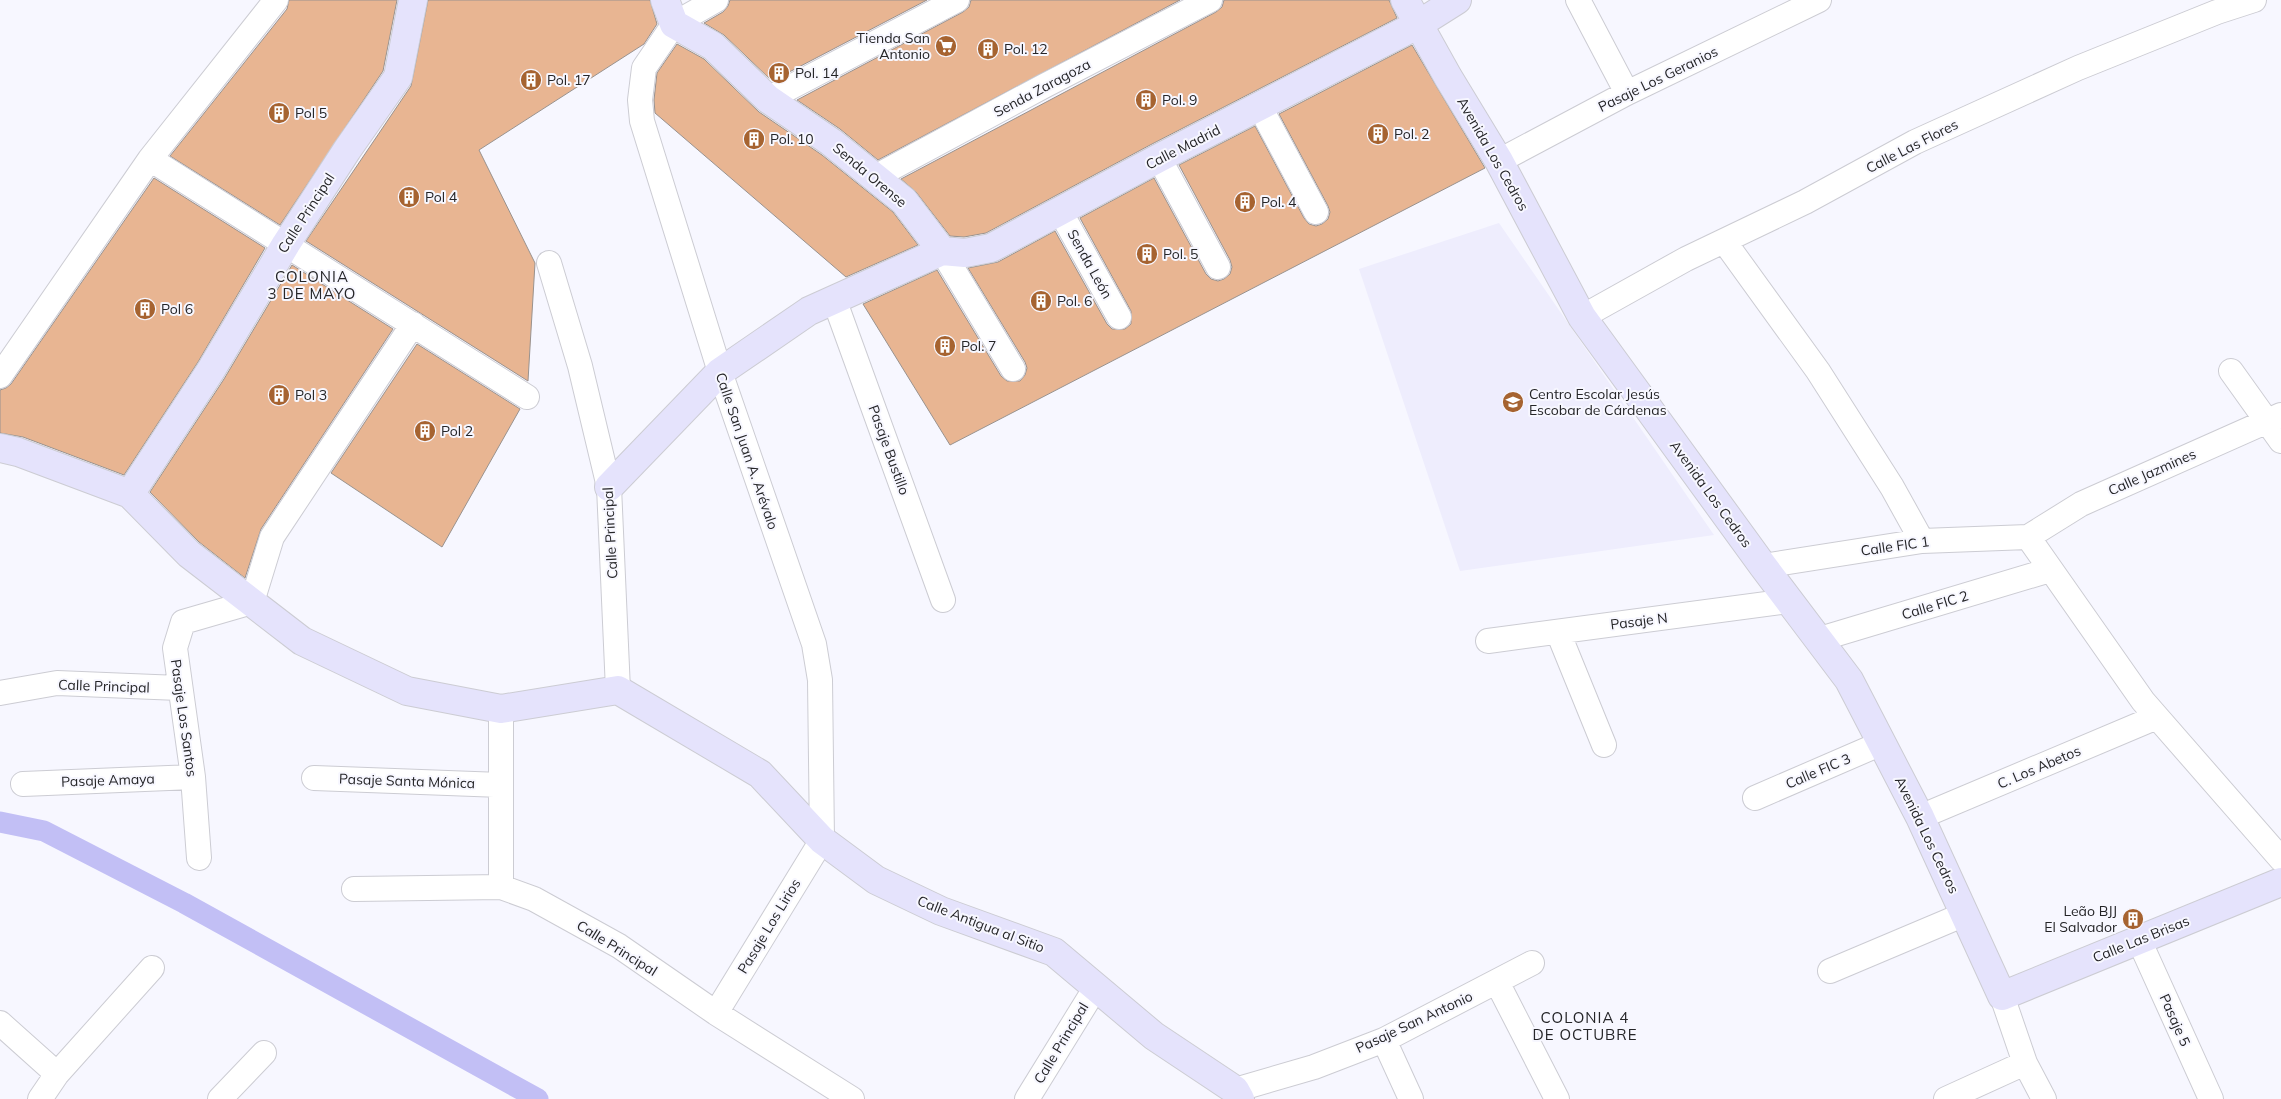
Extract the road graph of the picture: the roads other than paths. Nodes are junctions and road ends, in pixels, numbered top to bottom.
1 (276, 0) edge
2 (413, 0) edge
3 (716, 0) edge
4 (958, 0) edge
5 (1210, 0) edge
6 (1405, 0) edge
7 (1457, 0) edge
8 (1578, 0) edge
9 (1819, 0) edge
10 (2254, 0) edge
11 (2216, 6) edge
12 (669, 12) edge
13 (1419, 24) junction
14 (1627, 93) junction
15 (768, 99) junction
16 (1260, 107) junction
17 (1159, 158) junction
18 (150, 159) junction
19 (1499, 161) junction
20 (875, 177) junction
21 (1060, 211) junction
22 (1316, 212) dead end
23 (1724, 241) junction
24 (286, 244) junction
25 (942, 251) junction
26 (550, 263) dead end
27 (1218, 267) dead end
28 (834, 299) junction
29 (1119, 317) dead end
30 (1582, 317) junction
31 (413, 324) junction
32 (1014, 369) dead end
33 (2231, 371) dead end
34 (720, 372) junction
35 (0, 376) edge
36 (527, 397) dead end
37 (2273, 418) edge
38 (2281, 442) edge
39 (0, 448) edge
40 (609, 487) junction
41 (130, 494) junction
42 (2028, 537) junction
43 (1922, 541) junction
44 (1763, 566) junction
45 (2050, 570) junction
46 (943, 600) dead end
47 (1789, 601) junction
48 (252, 602) junction
49 (1558, 632) junction
50 (1820, 639) junction
51 (1488, 641) dead end
52 (179, 688) junction
53 (618, 690) junction
54 (0, 692) edge
55 (501, 709) junction
56 (2157, 717) junction
57 (1882, 743) junction
58 (1604, 745) dead end
59 (192, 777) junction
60 (314, 778) dead end
61 (23, 784) dead end
62 (501, 785) junction
63 (1755, 798) dead end
64 (1920, 817) junction
65 (822, 840) junction
66 (199, 858) dead end
67 (2281, 860) edge
68 (2281, 882) edge
69 (501, 887) junction
70 (354, 889) dead end
71 (1965, 914) junction
72 (2139, 940) junction
73 (1532, 963) dead end
74 (152, 968) dead end
75 (1830, 971) dead end
76 (1498, 982) junction
77 (1096, 987) junction
78 (2002, 996) junction
79 (716, 1013) junction
80 (0, 1024) edge
81 (1384, 1040) junction
82 (264, 1053) dead end
83 (2026, 1063) junction
84 (57, 1074) junction
85 (1238, 1095) edge
86 (40, 1099) edge
87 (220, 1099) edge
88 (852, 1099) edge
89 (1027, 1099) edge
90 (1411, 1099) edge
91 (1557, 1099) edge
92 (1946, 1099) edge
93 (2044, 1099) edge
94 (2211, 1099) edge

1 - 18 street
2 - 24 street, Calle Principal
3 - 12 street
4 - 15 street
5 - 20 street, Senda Zaragoza
6 - 13 street, Avenida Los Cedros
7 - 13 street, Calle Madrid
8 - 14 street
9 - 14 street, Pasaje Los Geranios
10 - 11 street, Calle Las Flores
11 - 23 street, Calle Las Flores
12 - 15 street, Senda Orense
12 - 34 street, Calle San Juan A. Arévalo
13 - 16 street, Calle Madrid
13 - 19 street, Avenida Los Cedros
14 - 19 street, Pasaje Los Geranios
15 - 20 street, Senda Orense
16 - 17 street, Calle Madrid
16 - 22 street
17 - 21 street, Calle Madrid
17 - 27 street
18 - 24 street
18 - 35 street
19 - 30 street, Avenida Los Cedros
20 - 25 street, Senda Orense
21 - 25 street, Calle Madrid
21 - 29 street, Senda León
23 - 30 street, Calle Las Flores
23 - 43 street
24 - 31 street
24 - 41 street, Calle Principal
25 - 28 street
25 - 32 street, Senda Orense
26 - 40 street, Calle Principal
28 - 34 street
28 - 46 street, Pasaje Bustillo
30 - 44 street, Avenida Los Cedros
31 - 36 street
31 - 48 street
33 - 37 street
34 - 40 street
34 - 65 street, Calle San Juan A. Arévalo
37 - 38 street
37 - 42 street, Calle Jazmines
39 - 41 street
40 - 53 street, Calle Principal
41 - 48 street
42 - 43 street, Calle FIC 1
42 - 45 street
43 - 44 street, Calle FIC 1
44 - 47 street, Avenida Los Cedros
45 - 50 street, Calle FIC 2
45 - 56 street
47 - 49 street, Pasaje N
47 - 50 street, Avenida Los Cedros
48 - 52 street, Pasaje Los Santos
48 - 55 street
49 - 51 street, Pasaje N
49 - 58 street
50 - 57 street, Avenida Los Cedros
52 - 54 street, Calle Principal
52 - 59 street, Pasaje Los Santos
53 - 55 street
53 - 65 street, Calle Antigua al Sitio
55 - 62 street
56 - 64 street, C. Los Abetos
56 - 67 street
57 - 63 street, Calle FIC 3
57 - 64 street, Avenida Los Cedros
59 - 61 street, Pasaje Amaya
59 - 66 street, Pasaje Los Santos
60 - 62 street, Pasaje Santa Mónica
62 - 69 street
64 - 71 street, Avenida Los Cedros
65 - 77 street, Calle Antigua al Sitio
65 - 79 street, Pasaje Los Lirios
68 - 72 street, Calle Las Brisas
69 - 70 street, Calle Principal
69 - 79 street, Calle Principal
71 - 75 street
71 - 78 street, Avenida Los Cedros
72 - 78 street, Calle Las Brisas
72 - 94 street, Pasaje 5
73 - 76 street, Pasaje San Antonio
74 - 84 street
76 - 81 street, Pasaje San Antonio
76 - 91 street
77 - 85 street, Calle Antigua al Sitio
77 - 89 street, Calle Principal
78 - 83 street
79 - 88 street, Calle Principal
80 - 84 street
81 - 85 street, Pasaje San Antonio
81 - 90 street
82 - 87 street
83 - 92 street
83 - 93 street
84 - 86 street

